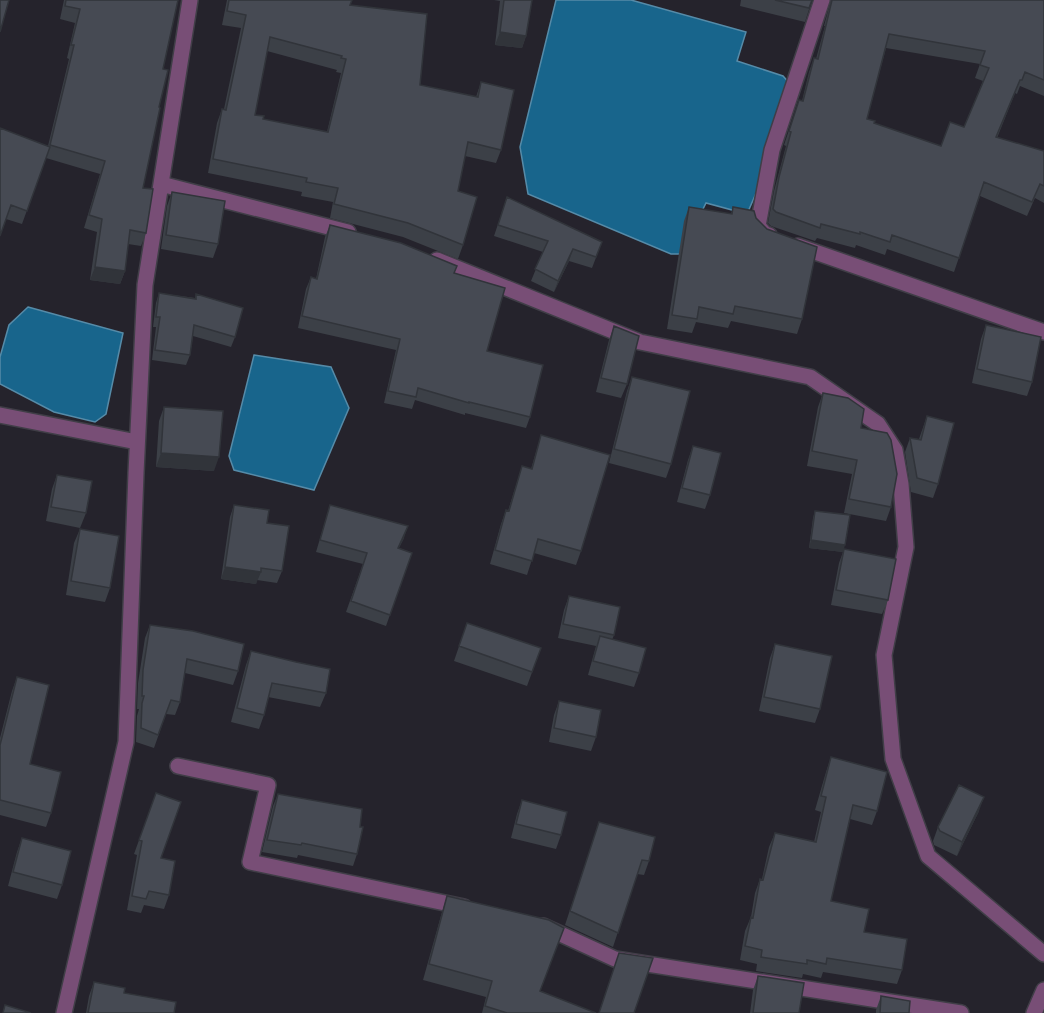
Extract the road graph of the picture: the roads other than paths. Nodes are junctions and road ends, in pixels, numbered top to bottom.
1 (190, 0) edge
2 (822, 0) edge
3 (161, 184) junction
4 (366, 237) edge
5 (422, 254) edge
6 (1044, 332) edge
7 (0, 415) edge
8 (137, 442) junction
9 (178, 766) dead end
10 (478, 910) edge
11 (534, 924) edge
12 (1044, 954) edge
13 (1044, 990) edge
14 (64, 1013) edge
15 (961, 1013) edge
16 (1034, 1013) edge

1 - 3 street
2 - 6 street
3 - 4 street
3 - 8 street
5 - 12 street
7 - 8 street
8 - 14 street
9 - 10 street
11 - 15 street
13 - 16 street

